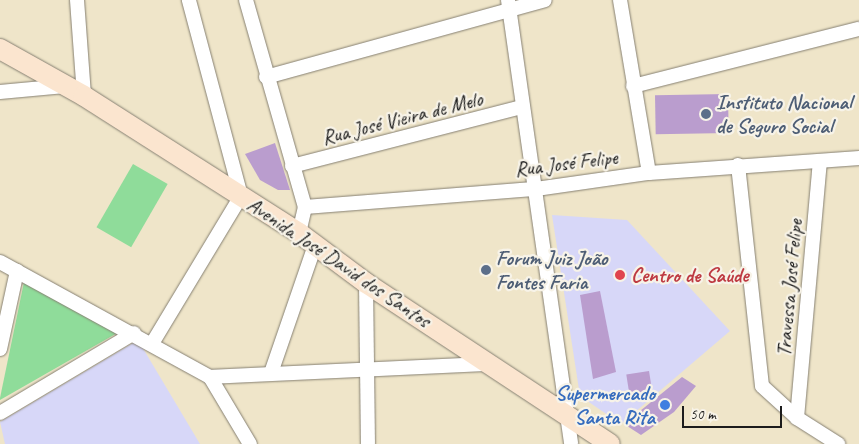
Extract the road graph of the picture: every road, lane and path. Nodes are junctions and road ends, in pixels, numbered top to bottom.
1 (77, 0) edge
2 (189, 0) edge
3 (246, 0) edge
4 (545, 0) edge
5 (620, 0) edge
6 (509, 5) edge
7 (859, 29) edge
8 (0, 49) edge
9 (266, 77) junction
10 (65, 86) junction
11 (633, 86) junction
12 (0, 92) edge
13 (84, 96) junction
14 (521, 107) junction
15 (859, 158) edge
16 (820, 161) junction
17 (738, 165) junction
18 (292, 166) junction
19 (649, 173) junction
20 (536, 189) junction
21 (242, 196) junction
22 (305, 207) junction
23 (299, 233) junction
24 (316, 245) junction
25 (0, 262) edge
26 (17, 271) junction
27 (366, 283) junction
28 (134, 333) junction
29 (153, 342) junction
30 (0, 349) edge
31 (491, 364) junction
32 (365, 371) junction
33 (271, 373) junction
34 (210, 377) junction
35 (0, 413) edge
36 (568, 413) junction
37 (797, 418) junction
38 (250, 444) edge
39 (368, 444) edge
40 (571, 444) edge
41 (610, 444) edge
42 (838, 444) edge

1 - 13 street
2 - 21 street
3 - 9 street
4 - 6 street
5 - 11 street
6 - 9 street
6 - 14 street
7 - 11 street
8 - 10 main road, Avenida José David dos Santos
9 - 18 street
10 - 12 street
10 - 13 main road, Avenida José David dos Santos
11 - 19 street
13 - 21 main road, Avenida José David dos Santos
14 - 18 street, Rua José Vieira de Melo
14 - 20 street
15 - 16 street, Rua José Felipe
16 - 17 street, Rua José Felipe
16 - 37 street, Travessa José Felipe
17 - 19 street, Rua José Felipe
17 - 37 street
18 - 22 street
19 - 20 street, Rua José Felipe
20 - 22 street, Rua José Felipe
20 - 36 street
21 - 23 main road, Avenida José David dos Santos
21 - 29 street
22 - 23 street
23 - 24 main road, Avenida José David dos Santos
24 - 27 main road, Avenida José David dos Santos
24 - 33 street
25 - 26 street
26 - 28 street
26 - 30 street
27 - 31 main road, Avenida José David dos Santos
27 - 32 street
28 - 29 street
28 - 35 street
29 - 34 street
31 - 32 street
31 - 36 main road, Avenida José David dos Santos
32 - 33 street
32 - 39 street
33 - 34 street
34 - 38 street
36 - 40 street
36 - 41 main road, Avenida José David dos Santos
37 - 42 street

